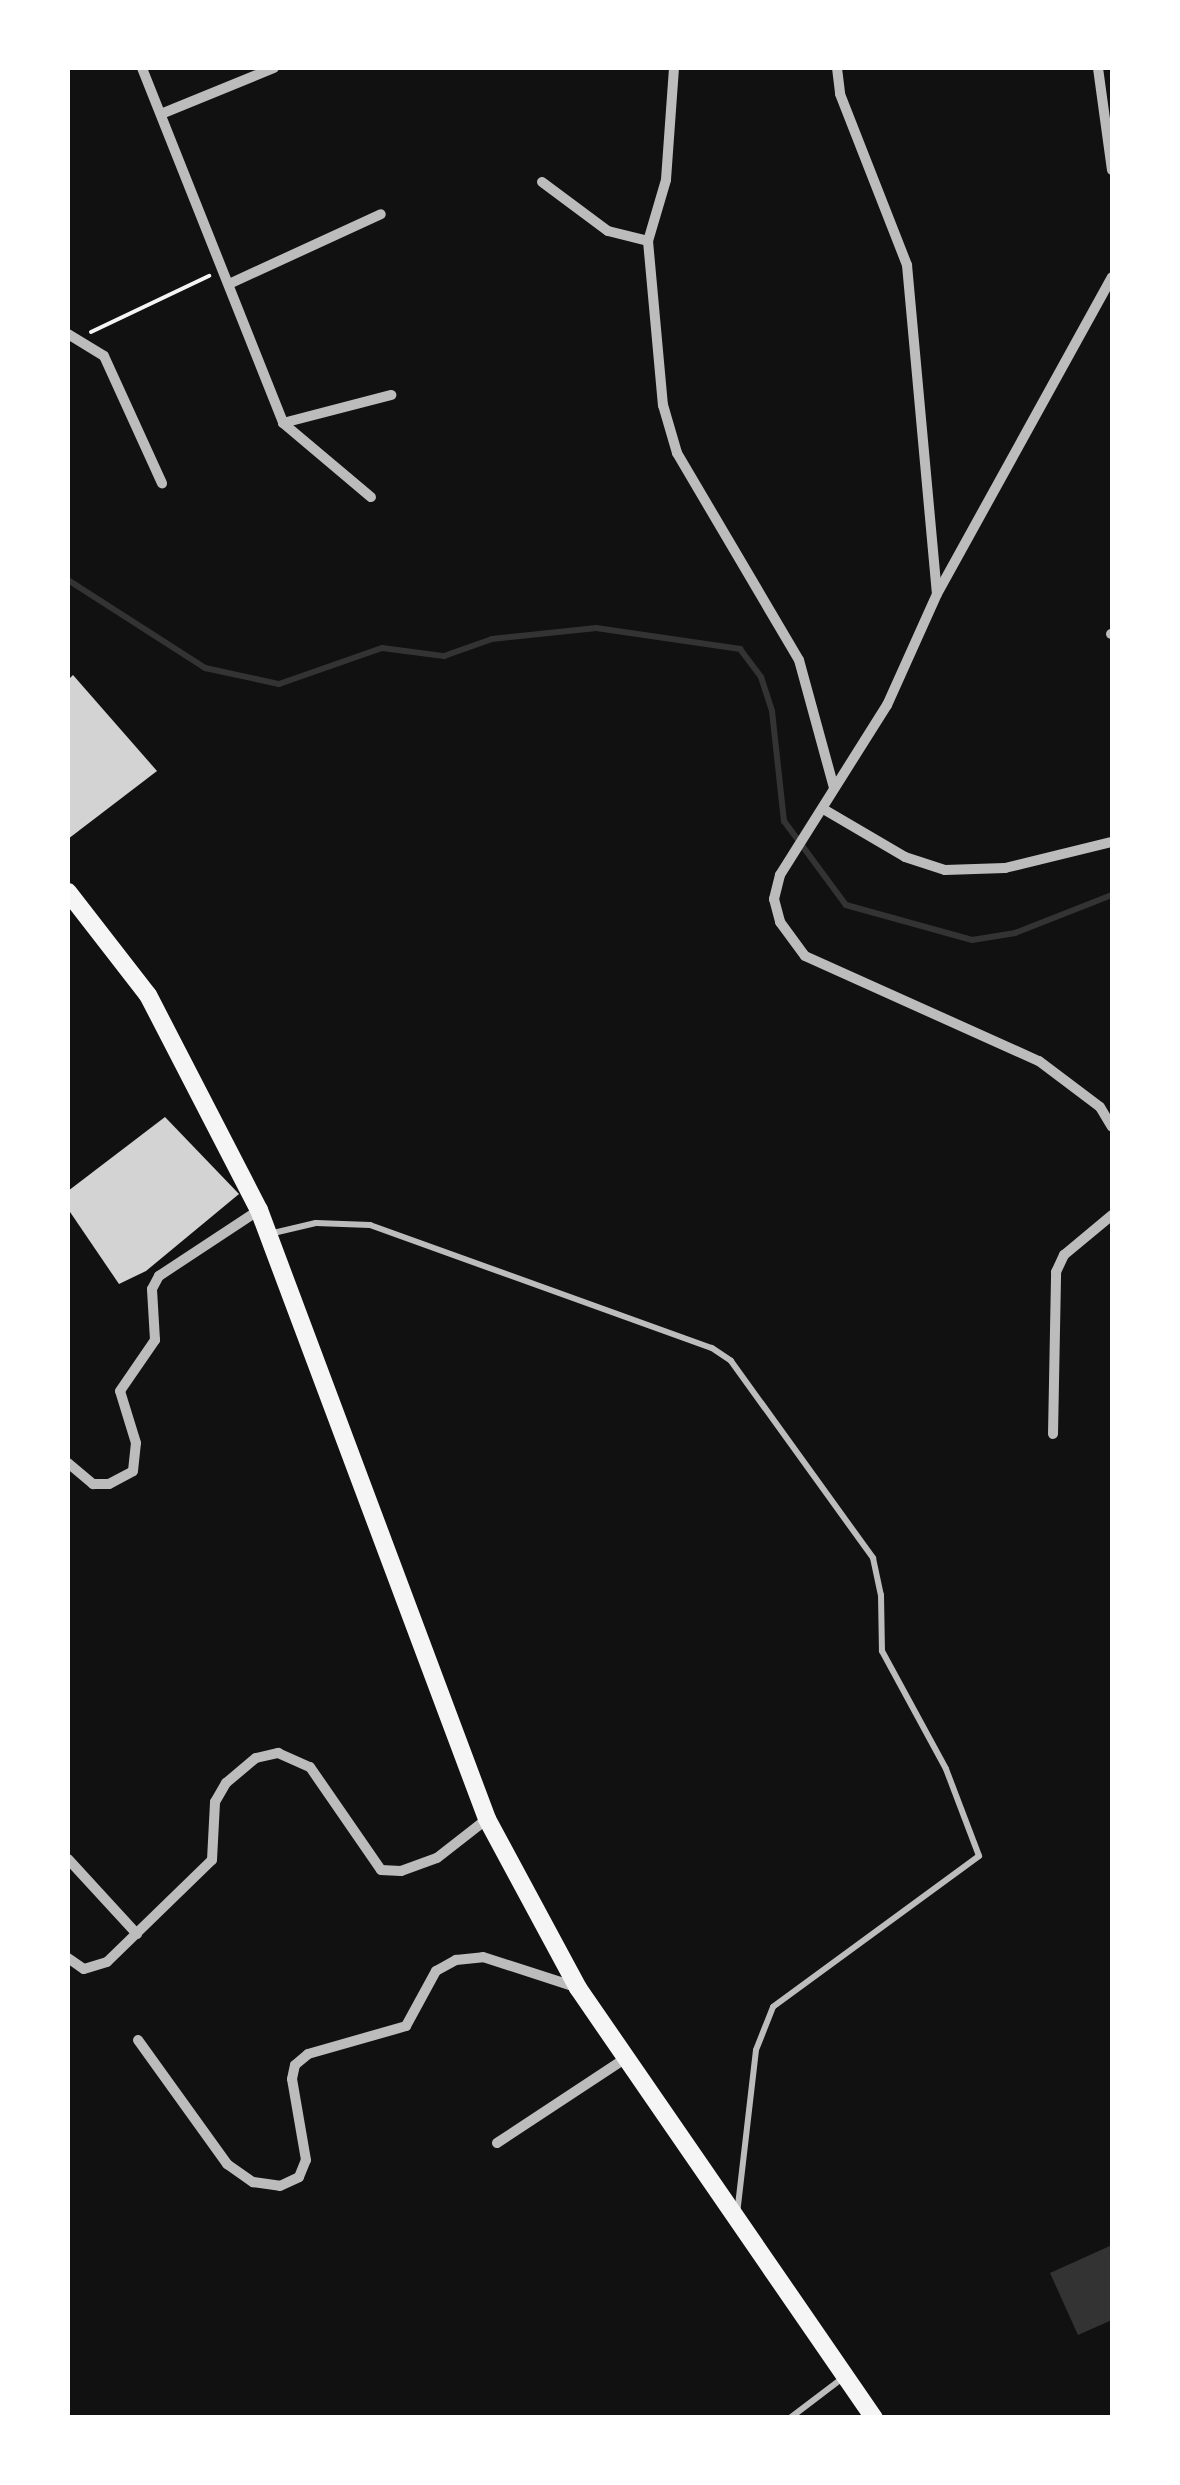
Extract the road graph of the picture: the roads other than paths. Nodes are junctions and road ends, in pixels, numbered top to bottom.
1 (142, 68) edge
2 (274, 68) edge
3 (674, 68) edge
4 (837, 68) edge
5 (1098, 68) edge
6 (161, 114) junction
7 (1112, 170) edge
8 (542, 182) dead end
9 (381, 214) dead end
10 (648, 240) junction
11 (1112, 277) edge
12 (229, 284) junction
13 (72, 337) edge
14 (390, 395) dead end
15 (283, 423) junction
16 (162, 483) dead end
17 (371, 498) dead end
18 (937, 594) junction
19 (835, 789) junction
20 (822, 813) junction
21 (1112, 842) edge
22 (68, 892) edge
23 (1112, 1127) edge
24 (259, 1210) junction
25 (1112, 1215) edge
26 (268, 1234) junction
27 (1053, 1434) dead end
28 (68, 1463) edge
29 (487, 1819) junction
30 (68, 1859) edge
31 (137, 1934) junction
32 (68, 1958) edge
33 (578, 1988) junction
34 (138, 2040) dead end
35 (626, 2058) junction
36 (497, 2143) dead end
37 (736, 2220) junction
38 (845, 2376) junction
39 (790, 2418) edge
40 (874, 2418) edge

1 - 6 street
2 - 6 street
3 - 10 street
4 - 18 street
5 - 7 street
6 - 12 street
8 - 10 street
9 - 12 street
10 - 19 street
11 - 18 street
12 - 15 street
13 - 16 street
14 - 15 street
15 - 17 street
18 - 19 street
19 - 20 street
20 - 21 street
20 - 23 street
22 - 24 main road
24 - 26 main road
24 - 28 street
25 - 27 street
26 - 29 main road
26 - 37 lane
29 - 31 street
29 - 33 main road
30 - 31 street
31 - 32 street
33 - 34 street
33 - 35 main road
35 - 36 street
35 - 37 main road
37 - 38 main road
38 - 39 lane
38 - 40 main road

